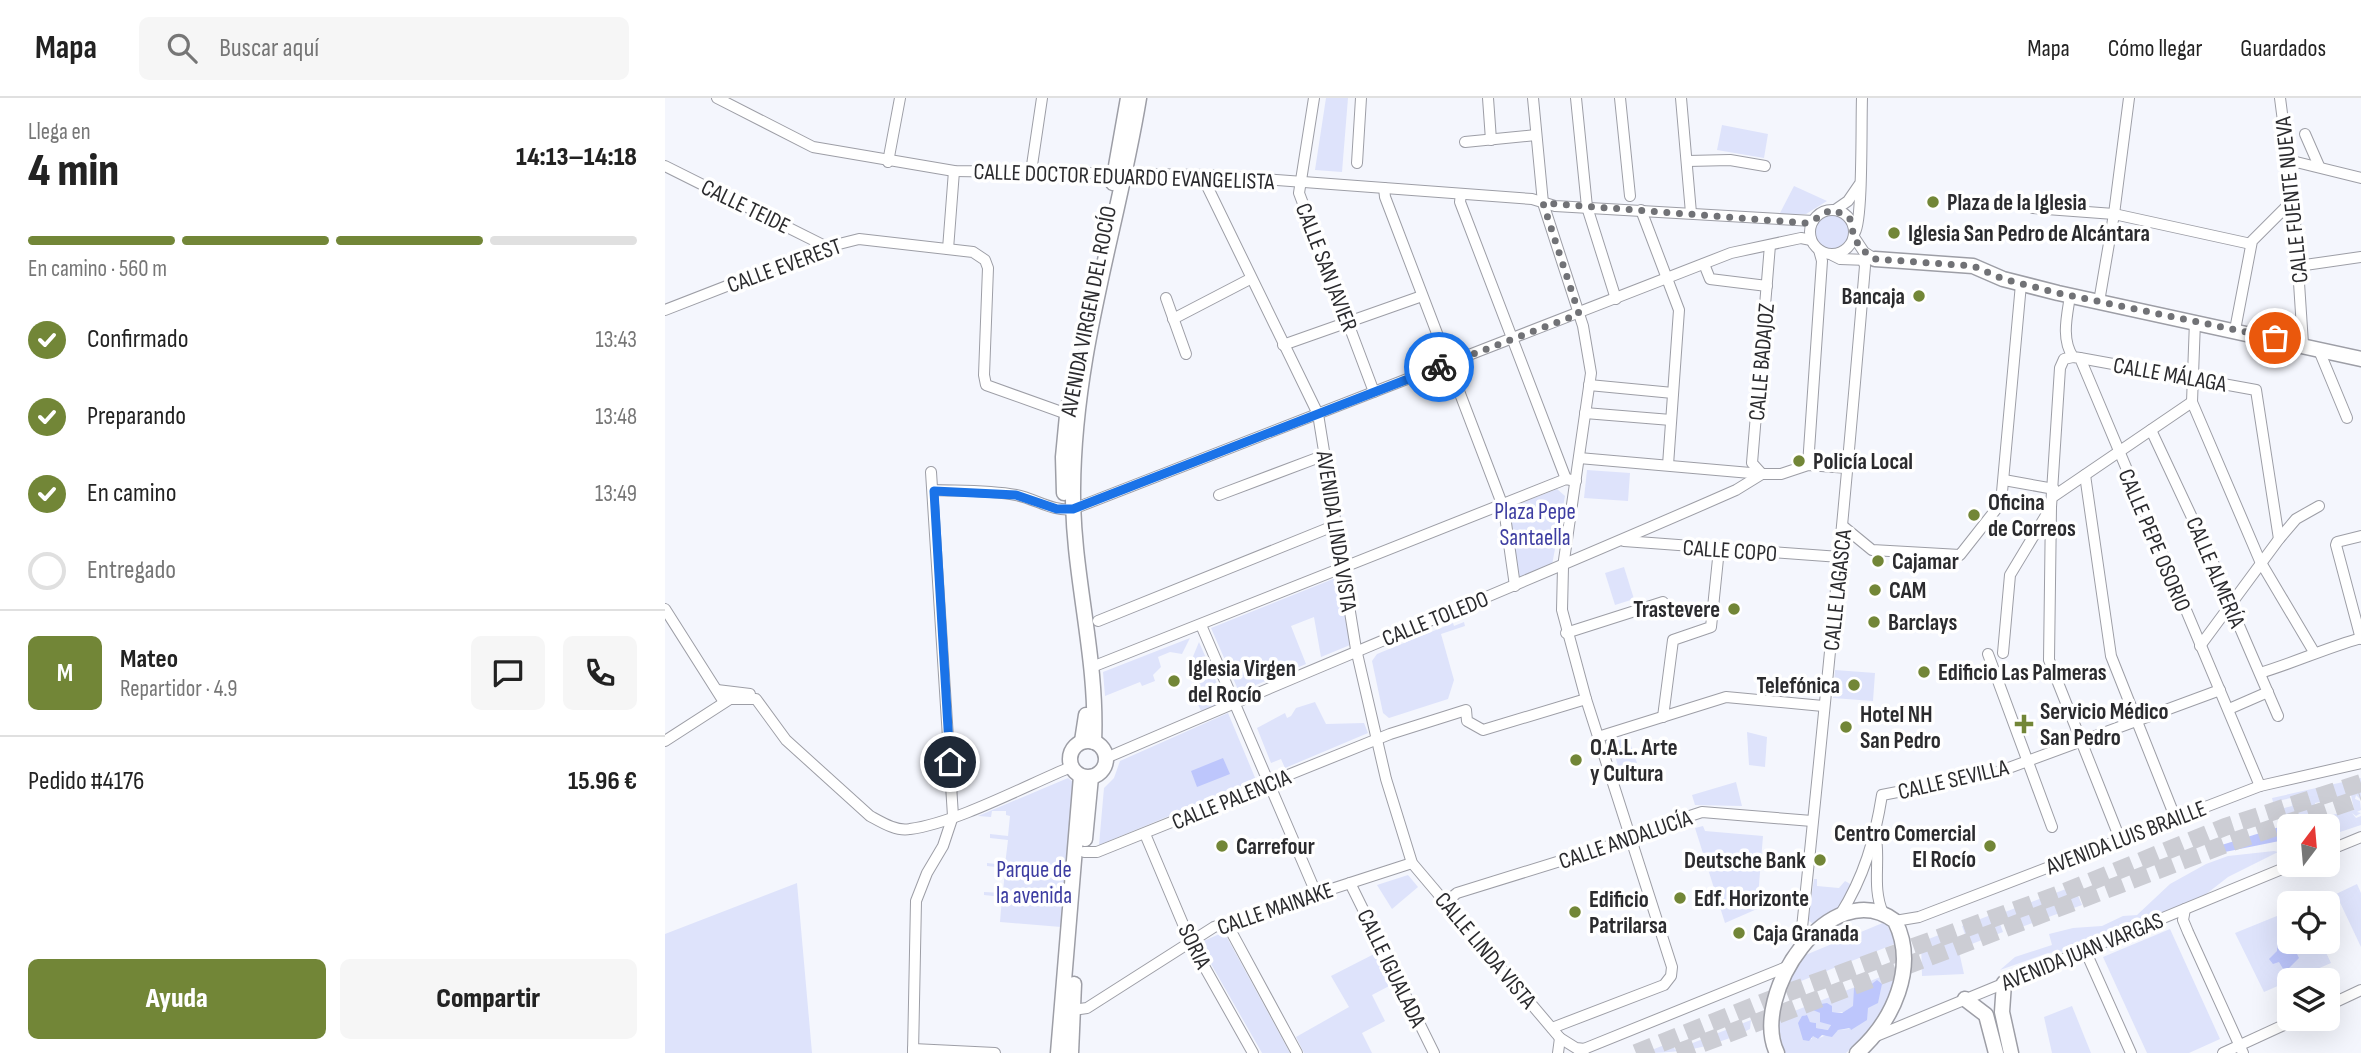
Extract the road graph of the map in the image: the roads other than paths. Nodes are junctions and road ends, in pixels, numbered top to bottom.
1 (717, 98) edge
2 (900, 98) edge
3 (1042, 98) edge
4 (1128, 98) edge
5 (1139, 98) edge
6 (1314, 98) edge
7 (1361, 98) edge
8 (1488, 98) edge
9 (1533, 98) edge
10 (1539, 98) edge
11 (1576, 98) edge
12 (1620, 98) edge
13 (1681, 98) edge
14 (1862, 98) edge
15 (2129, 98) edge
16 (2280, 98) edge
17 (2305, 134) dead end
18 (1536, 135) junction
19 (1491, 140) junction
20 (1465, 142) dead end
21 (2288, 160) junction
22 (1688, 161) junction
23 (888, 162) junction
24 (1357, 163) dead end
25 (665, 166) edge
26 (1765, 166) dead end
27 (2319, 166) junction
28 (954, 171) junction
29 (1031, 172) junction
30 (1119, 173) junction
31 (1208, 175) junction
32 (2361, 178) edge
33 (1301, 183) junction
34 (1859, 185) junction
35 (1384, 188) junction
36 (1461, 194) junction
37 (2291, 195) junction
38 (1630, 196) dead end
39 (1543, 203) junction
40 (1587, 207) junction
41 (2033, 208) dead end
42 (1835, 210) junction
43 (1641, 211) junction
44 (1691, 213) junction
45 (2115, 214) junction
46 (1813, 222) junction
47 (1854, 234) junction
48 (1811, 240) junction
49 (2251, 244) junction
50 (1770, 245) junction
51 (827, 247) junction
52 (948, 249) junction
53 (1824, 252) junction
54 (2361, 257) edge
55 (1869, 260) junction
56 (1704, 264) junction
57 (2298, 266) junction
58 (1250, 279) junction
59 (1666, 279) junction
60 (2021, 284) junction
61 (1767, 286) junction
62 (1422, 296) junction
63 (2070, 296) junction
64 (1166, 298) dead end
65 (1616, 299) junction
66 (2099, 302) junction
67 (665, 310) edge
68 (1579, 314) junction
69 (1173, 318) junction
70 (2195, 321) junction
71 (1349, 322) junction
72 (2235, 330) junction
73 (1512, 340) junction
74 (2303, 344) junction
75 (1283, 345) junction
76 (2318, 348) junction
77 (1186, 354) dead end
78 (2077, 358) junction
79 (2361, 359) edge
80 (1448, 364) junction
81 (2192, 377) junction
82 (1589, 385) junction
83 (1374, 391) junction
84 (1673, 393) junction
85 (2192, 402) junction
86 (1585, 413) junction
87 (1067, 414) junction
88 (1318, 414) junction
89 (2347, 418) dead end
90 (1671, 420) junction
91 (2151, 430) junction
92 (2118, 452) junction
93 (1325, 454) junction
94 (1579, 458) junction
95 (1668, 465) junction
96 (1808, 465) junction
97 (1848, 468) junction
98 (931, 472) dead end
99 (1762, 474) junction
100 (2085, 475) junction
101 (1571, 480) junction
102 (2004, 480) junction
103 (934, 491) junction
104 (2054, 492) junction
105 (1219, 495) dead end
106 (1501, 504) junction
107 (2319, 506) dead end
108 (2051, 507) junction
109 (1069, 510) junction
110 (1336, 525) junction
111 (1844, 527) junction
112 (2361, 536) edge
113 (2279, 538) junction
114 (1621, 541) junction
115 (1719, 549) junction
116 (1840, 557) junction
117 (2260, 561) junction
118 (1344, 567) junction
119 (1563, 567) junction
120 (1515, 586) junction
121 (1663, 602) dead end
122 (2232, 604) junction
123 (665, 609) edge
124 (1098, 621) dead end
125 (1201, 625) junction
126 (1566, 633) junction
127 (2361, 638) edge
128 (2200, 646) junction
129 (1356, 649) junction
130 (2314, 652) junction
131 (2003, 653) dead end
132 (1988, 654) dead end
133 (1092, 667) junction
134 (2260, 673) junction
135 (717, 690) junction
136 (2220, 690) junction
137 (2268, 692) junction
138 (756, 699) junction
139 (1586, 699) junction
140 (724, 702) junction
141 (1234, 702) junction
142 (1823, 706) junction
143 (2228, 709) junction
144 (2278, 716) dead end
145 (1663, 717) junction
146 (2135, 721) junction
147 (1598, 737) junction
148 (1376, 739) junction
149 (665, 741) edge
150 (1088, 741) junction
151 (2081, 742) junction
152 (1106, 758) junction
153 (2029, 761) junction
154 (2361, 763) edge
155 (1081, 773) junction
156 (1267, 785) junction
157 (2260, 786) junction
158 (953, 816) junction
159 (2175, 817) junction
160 (1812, 821) junction
161 (2052, 827) dead end
162 (1876, 833) junction
163 (1145, 834) junction
164 (1629, 836) junction
165 (2361, 837) edge
166 (2120, 839) junction
167 (2340, 846) edge
168 (1084, 852) junction
169 (1412, 863) junction
170 (2277, 871) edge
171 (1350, 883) junction
172 (1316, 893) junction
173 (1446, 902) junction
174 (2185, 909) junction
175 (1840, 915) junction
176 (1889, 917) junction
177 (1803, 919) junction
178 (1226, 922) junction
179 (1825, 925) junction
180 (1191, 943) junction
181 (1800, 948) junction
182 (2085, 950) junction
183 (1789, 965) junction
184 (2004, 983) junction
185 (2361, 990) edge
186 (1965, 999) junction
187 (2340, 1000) edge
188 (1073, 1010) junction
189 (1552, 1028) junction
190 (2277, 1030) edge
191 (1060, 1031) junction
192 (1560, 1038) junction
193 (1863, 1048) edge
194 (1585, 1049) junction
195 (2241, 1049) edge
196 (913, 1051) edge
197 (995, 1053) edge
198 (1044, 1053) edge
199 (1061, 1053) edge
200 (1071, 1053) edge
201 (1253, 1053) edge
202 (1297, 1053) edge
203 (1434, 1053) edge
204 (1558, 1053) edge
205 (1573, 1053) edge
206 (1777, 1053) edge
207 (1996, 1053) edge
208 (2011, 1053) edge
209 (2131, 1053) edge
210 (2223, 1053) edge

1 - 23 street, CALLE DOCTOR EDUARDO EVANGELISTA
2 - 23 street
3 - 29 street
4 - 30 street
5 - 30 street
6 - 33 street, CALLE SAN JAVIER
7 - 24 street
8 - 19 street
9 - 10 street
9 - 18 street
11 - 40 street
12 - 38 street
13 - 22 street
14 - 34 street
15 - 45 street
16 - 21 street, CALLE FUENTE NUEVA
17 - 27 street, CALLE FUENTE NUEVA
18 - 19 street
18 - 39 street
19 - 20 street
21 - 27 street
21 - 37 street, CALLE FUENTE NUEVA
22 - 26 street
22 - 44 street
23 - 28 street, CALLE DOCTOR EDUARDO EVANGELISTA
25 - 51 street, CALLE TEIDE
27 - 32 street
28 - 29 street, CALLE DOCTOR EDUARDO EVANGELISTA
28 - 52 street
29 - 30 street, CALLE DOCTOR EDUARDO EVANGELISTA
30 - 31 street, CALLE DOCTOR EDUARDO EVANGELISTA
30 - 87 street, AVENIDA VIRGEN DEL ROCÍO
30 - 109 street, AVENIDA VIRGEN DEL ROCÍO
31 - 33 street, CALLE DOCTOR EDUARDO EVANGELISTA
31 - 58 street, AVENIDA LINDA VISTA
33 - 35 street, CALLE DOCTOR EDUARDO EVANGELISTA
33 - 71 street, CALLE SAN JAVIER
34 - 42 street
34 - 47 street
35 - 36 street, CALLE DOCTOR EDUARDO EVANGELISTA
35 - 62 street
36 - 39 street, CALLE DOCTOR EDUARDO EVANGELISTA
36 - 73 street
37 - 49 street
37 - 57 street, CALLE FUENTE NUEVA
39 - 40 street, CALLE DOCTOR EDUARDO EVANGELISTA
39 - 68 street
40 - 43 street, CALLE DOCTOR EDUARDO EVANGELISTA
40 - 65 street
41 - 45 street
42 - 46 street
42 - 47 street
43 - 44 street, CALLE DOCTOR EDUARDO EVANGELISTA
43 - 59 street
44 - 46 street, CALLE DOCTOR EDUARDO EVANGELISTA
45 - 49 street
45 - 66 street
46 - 48 street
47 - 53 street
47 - 55 street
48 - 50 street
48 - 53 street
49 - 72 street
50 - 56 street
50 - 61 street, CALLE BADAJOZ
51 - 52 street, CALLE EVEREST
51 - 67 street, CALLE EVEREST
52 - 87 street, CALLE EVEREST
53 - 55 street
53 - 96 street
54 - 57 street
55 - 60 street
55 - 97 street, CALLE LAGASCA
56 - 59 street
56 - 61 street
57 - 74 street, CALLE FUENTE NUEVA
58 - 69 street
58 - 75 street, AVENIDA LINDA VISTA
59 - 65 street
59 - 84 street
60 - 63 street
60 - 102 street
61 - 99 street, CALLE BADAJOZ
62 - 71 street
62 - 80 street
63 - 66 street
63 - 78 street, CALLE PEPE OSORIO
64 - 69 street
65 - 68 street
66 - 70 street
68 - 73 street
68 - 82 street
69 - 77 street
70 - 72 street
70 - 81 street
71 - 75 street
71 - 83 street, CALLE SAN JAVIER
72 - 74 street
73 - 80 street
73 - 101 street
74 - 76 street
75 - 88 street, AVENIDA LINDA VISTA
76 - 79 street
76 - 89 street
78 - 81 street, CALLE MÁLAGA
78 - 92 street, CALLE PEPE OSORIO
78 - 104 street
80 - 83 street
80 - 106 street
81 - 85 street
81 - 113 street, CALLE MÁLAGA
82 - 84 street
82 - 86 street
83 - 88 street
84 - 90 street
85 - 91 street
85 - 117 street
86 - 90 street
86 - 94 street
87 - 109 street, AVENIDA VIRGEN DEL ROCÍO
88 - 93 street, AVENIDA LINDA VISTA
88 - 109 street
90 - 95 street
91 - 92 street
91 - 122 street, CALLE ALMERÍA
92 - 100 street
92 - 128 street, CALLE PEPE OSORIO
93 - 105 street
93 - 110 street, AVENIDA LINDA VISTA
94 - 95 street
94 - 101 street
95 - 99 street
96 - 97 street
96 - 99 street
97 - 111 street, CALLE LAGASCA
98 - 103 street
99 - 114 street, CALLE TOLEDO
100 - 104 street
100 - 146 street
101 - 106 street
101 - 119 street
102 - 104 street
102 - 111 street
103 - 109 street
103 - 158 street
104 - 108 street
106 - 118 street
106 - 120 street
107 - 113 street
108 - 131 street
108 - 151 street
109 - 133 street, AVENIDA VIRGEN DEL ROCÍO
109 - 150 street, AVENIDA VIRGEN DEL ROCÍO
110 - 118 street, AVENIDA LINDA VISTA
110 - 124 street
111 - 116 street, CALLE LAGASCA
112 - 127 street
113 - 117 street
114 - 115 street, CALLE COPO
114 - 119 street, CALLE TOLEDO
115 - 116 street, CALLE COPO
115 - 145 street
116 - 142 street, CALLE LAGASCA
117 - 122 street
117 - 130 street
118 - 125 street
118 - 129 street, AVENIDA LINDA VISTA
119 - 120 street, CALLE TOLEDO
119 - 126 street
120 - 129 street, CALLE TOLEDO
121 - 126 street
122 - 128 street
122 - 134 street, CALLE ALMERÍA
123 - 135 street
125 - 133 street
125 - 141 street
126 - 139 street
127 - 130 street
128 - 136 street, CALLE PEPE OSORIO
129 - 141 street, CALLE TOLEDO
129 - 148 street, AVENIDA LINDA VISTA
130 - 134 street
132 - 153 street
133 - 150 street, AVENIDA VIRGEN DEL ROCÍO
134 - 137 street, CALLE ALMERÍA
135 - 138 street
135 - 140 street
136 - 143 street, CALLE PEPE OSORIO
136 - 146 street, CALLE SEVILLA
137 - 143 street
137 - 144 street, CALLE ALMERÍA
138 - 140 street
138 - 158 street
139 - 147 street
139 - 148 street, CALLE PALENCIA
140 - 149 street
141 - 152 street, CALLE TOLEDO
141 - 156 street
142 - 145 street
142 - 160 street, CALLE LAGASCA
143 - 157 street, CALLE PEPE OSORIO
145 - 147 street
146 - 151 street, CALLE SEVILLA
146 - 159 street
147 - 164 street
148 - 156 street, CALLE PALENCIA
148 - 169 street, AVENIDA LINDA VISTA
150 - 152 street
150 - 155 street
151 - 153 street, CALLE SEVILLA
151 - 166 street
152 - 155 street
153 - 161 street
153 - 162 street, CALLE SEVILLA
154 - 157 street, AVENIDA LUIS BRAILLE
155 - 158 street
155 - 168 street
155 - 191 street
156 - 163 street, CALLE PALENCIA
156 - 172 street
157 - 159 street, AVENIDA LUIS BRAILLE
158 - 196 street
159 - 166 street, AVENIDA LUIS BRAILLE
160 - 164 street, CALLE ANDALUCÍA
160 - 177 street, CALLE LAGASCA
162 - 175 street
162 - 176 street
163 - 168 street, CALLE PALENCIA
163 - 180 street, SORIA
164 - 173 street, CALLE ANDALUCÍA
164 - 189 street
165 - 167 street
166 - 176 street, AVENIDA LUIS BRAILLE
168 - 188 street
169 - 171 street, CALLE MAINAKE
169 - 173 street, CALLE LINDA VISTA
170 - 174 street, AVENIDA JUAN VARGAS
171 - 172 street, CALLE MAINAKE
171 - 203 street, CALLE IGUALADA
172 - 178 street, CALLE MAINAKE
173 - 189 street, CALLE LINDA VISTA
174 - 182 street, AVENIDA JUAN VARGAS
174 - 195 street
175 - 176 street
175 - 179 street
176 - 193 street
177 - 179 street
177 - 181 street, CALLE LAGASCA
178 - 180 street, CALLE MAINAKE
178 - 202 street
179 - 181 street
180 - 188 street, CALLE MAINAKE
180 - 201 street, SORIA
181 - 183 street
182 - 184 street, AVENIDA JUAN VARGAS
182 - 209 street
183 - 194 street
183 - 206 street
184 - 186 street, AVENIDA JUAN VARGAS
184 - 208 street
185 - 187 street
186 - 193 street, AVENIDA JUAN VARGAS
186 - 207 street
188 - 199 street
188 - 200 street
189 - 192 street, CALLE LINDA VISTA
190 - 195 street
191 - 198 street
191 - 199 street
192 - 194 street, CALLE LINDA VISTA
192 - 204 street
194 - 205 street
195 - 210 street
196 - 197 street

